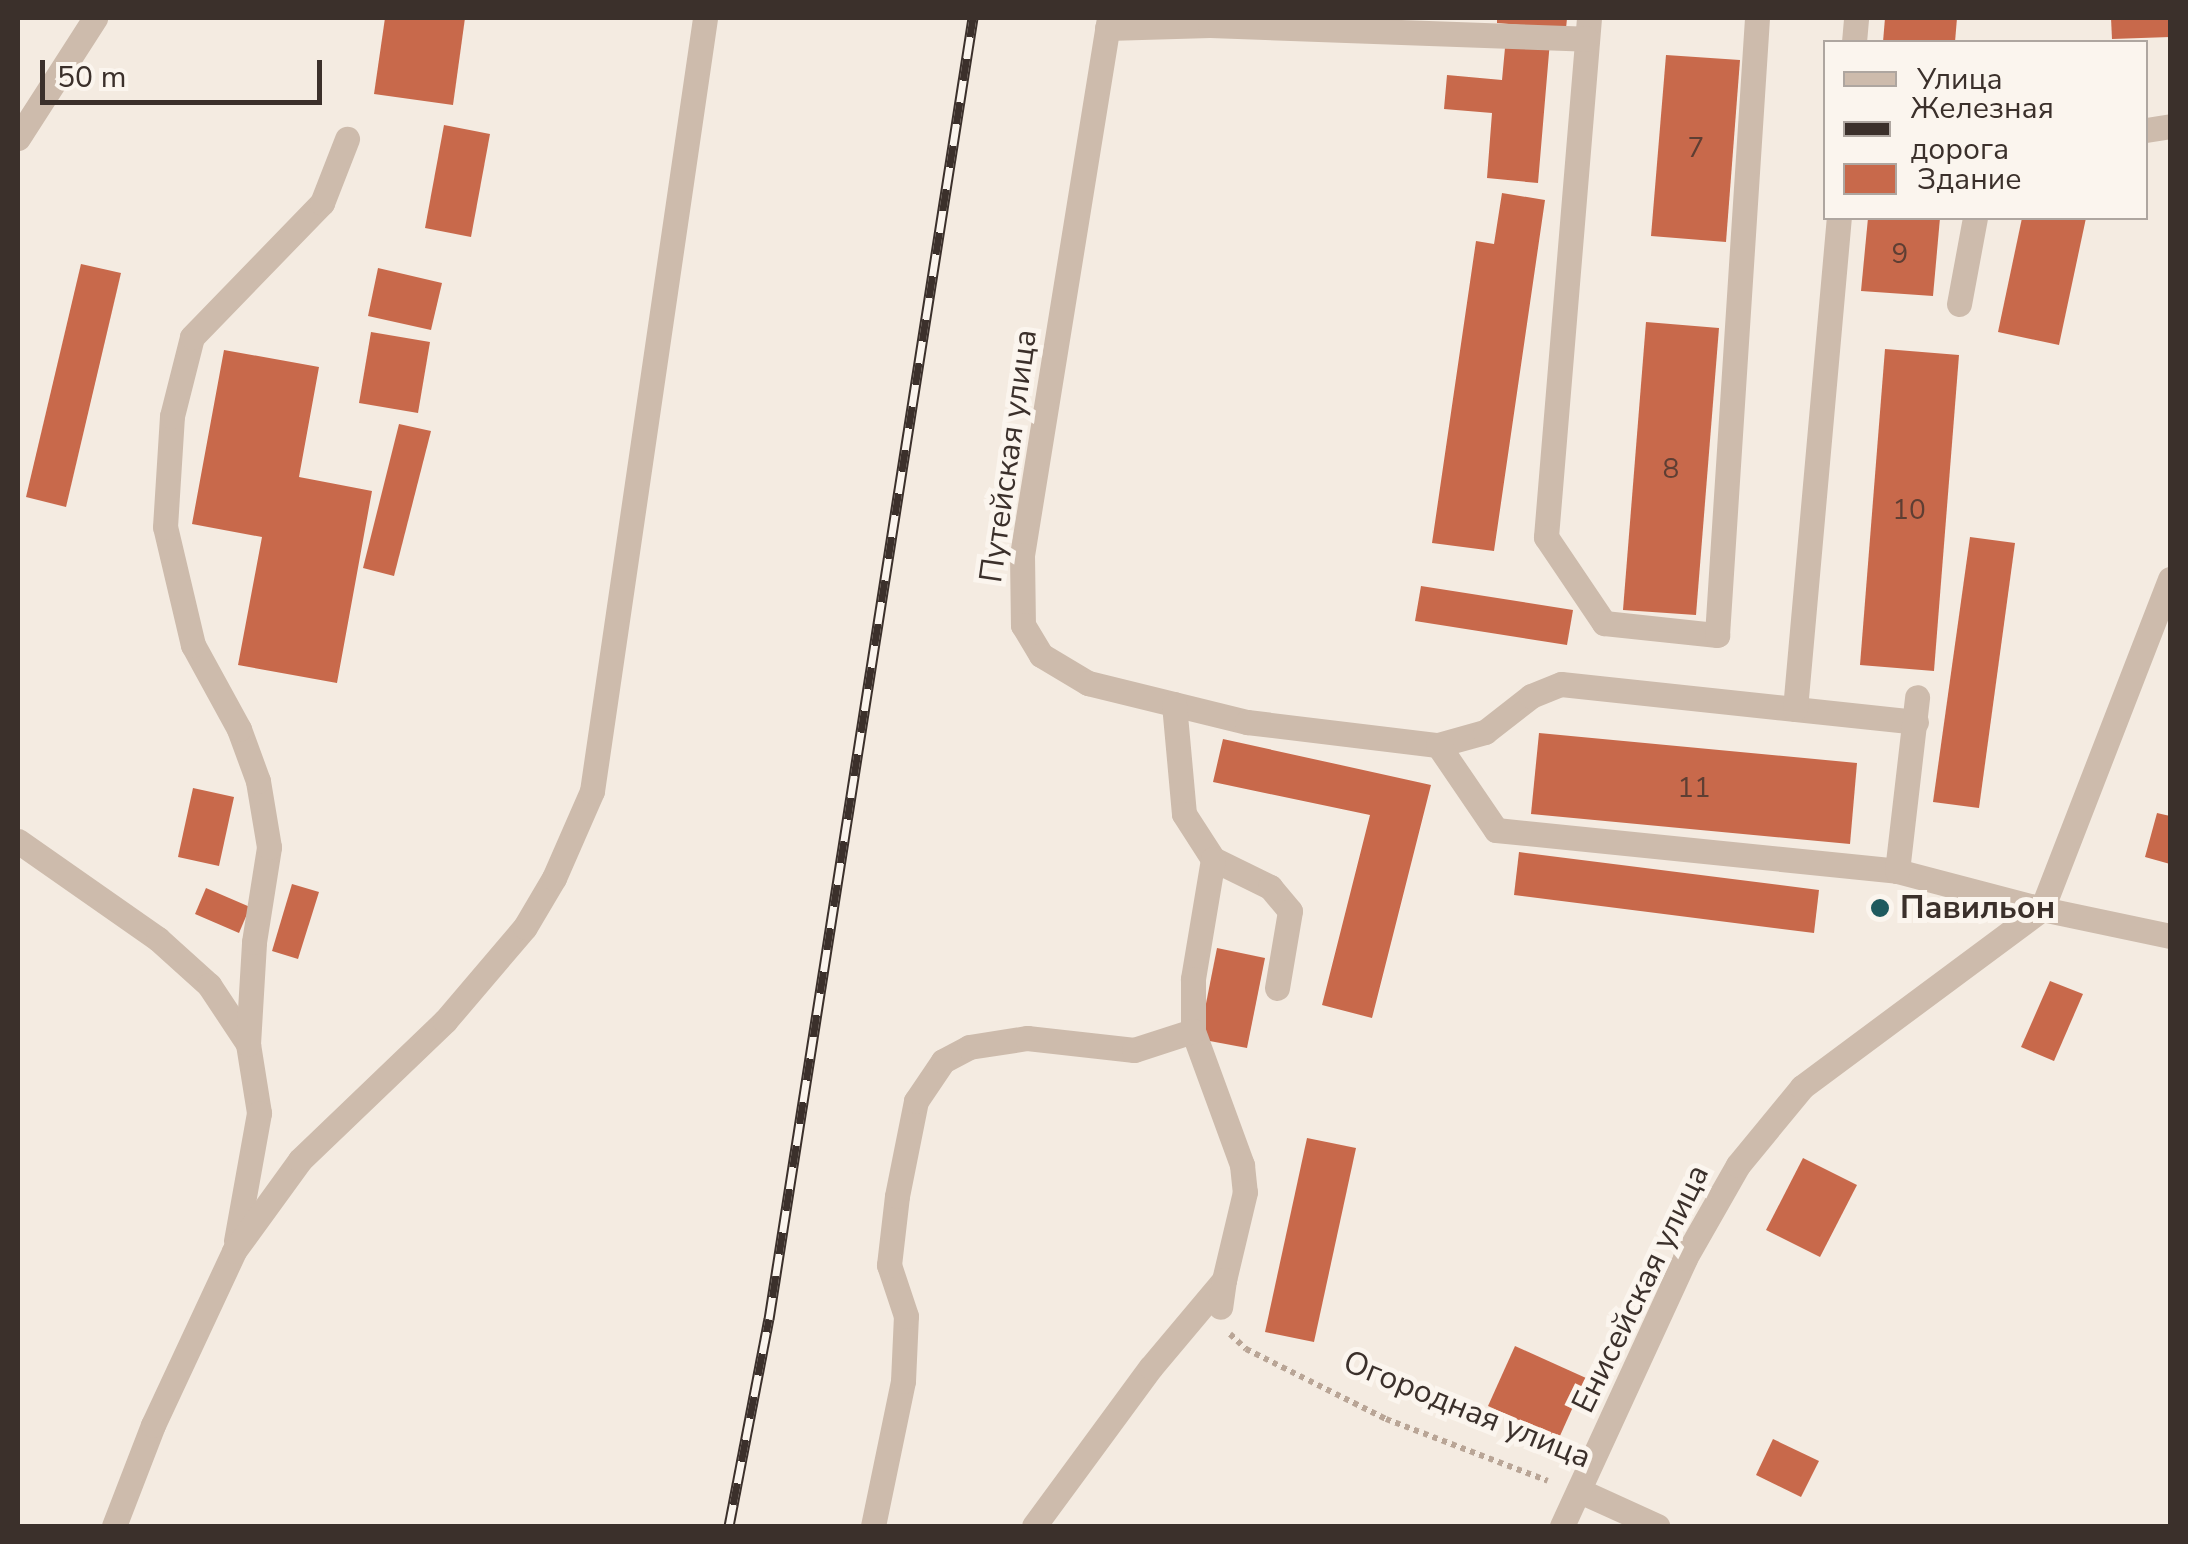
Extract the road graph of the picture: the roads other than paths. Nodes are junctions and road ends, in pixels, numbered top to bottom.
1 (94, 18) edge
2 (705, 18) edge
3 (1757, 18) edge
4 (1108, 23) edge
5 (1588, 28) edge
6 (18, 138) edge
7 (347, 138) dead end
8 (1839, 220) edge
9 (1975, 220) edge
10 (1959, 304) dead end
11 (2170, 579) edge
12 (1174, 704) junction
13 (1796, 709) junction
14 (1438, 745) junction
15 (18, 841) edge
16 (1213, 859) junction
17 (1896, 871) junction
18 (2042, 909) junction
19 (2170, 936) edge
20 (1277, 988) dead end
21 (1193, 1031) junction
22 (248, 1044) junction
23 (234, 1251) junction
24 (1224, 1280) junction
25 (1220, 1306) road end
26 (1580, 1491) junction
27 (114, 1526) edge
28 (873, 1526) edge
29 (1034, 1526) edge
30 (1562, 1526) edge
31 (1657, 1526) edge

1 - 6 street
2 - 23 street
3 - 5 street
4 - 5 street
4 - 12 street, Путейская улица
7 - 22 street
8 - 13 street
9 - 10 street
11 - 18 street
12 - 14 street, Путейская улица
12 - 16 street
13 - 14 street, Путейская улица
13 - 17 street, Путейская улица
14 - 17 street
15 - 22 street
16 - 20 street
16 - 21 street
17 - 18 street
18 - 19 street
18 - 26 street, Енисейская улица
21 - 24 street
21 - 28 street
22 - 23 street
23 - 27 street
24 - 25 street
24 - 29 street
26 - 30 street, Енисейская улица
26 - 31 street, Огородная улица

